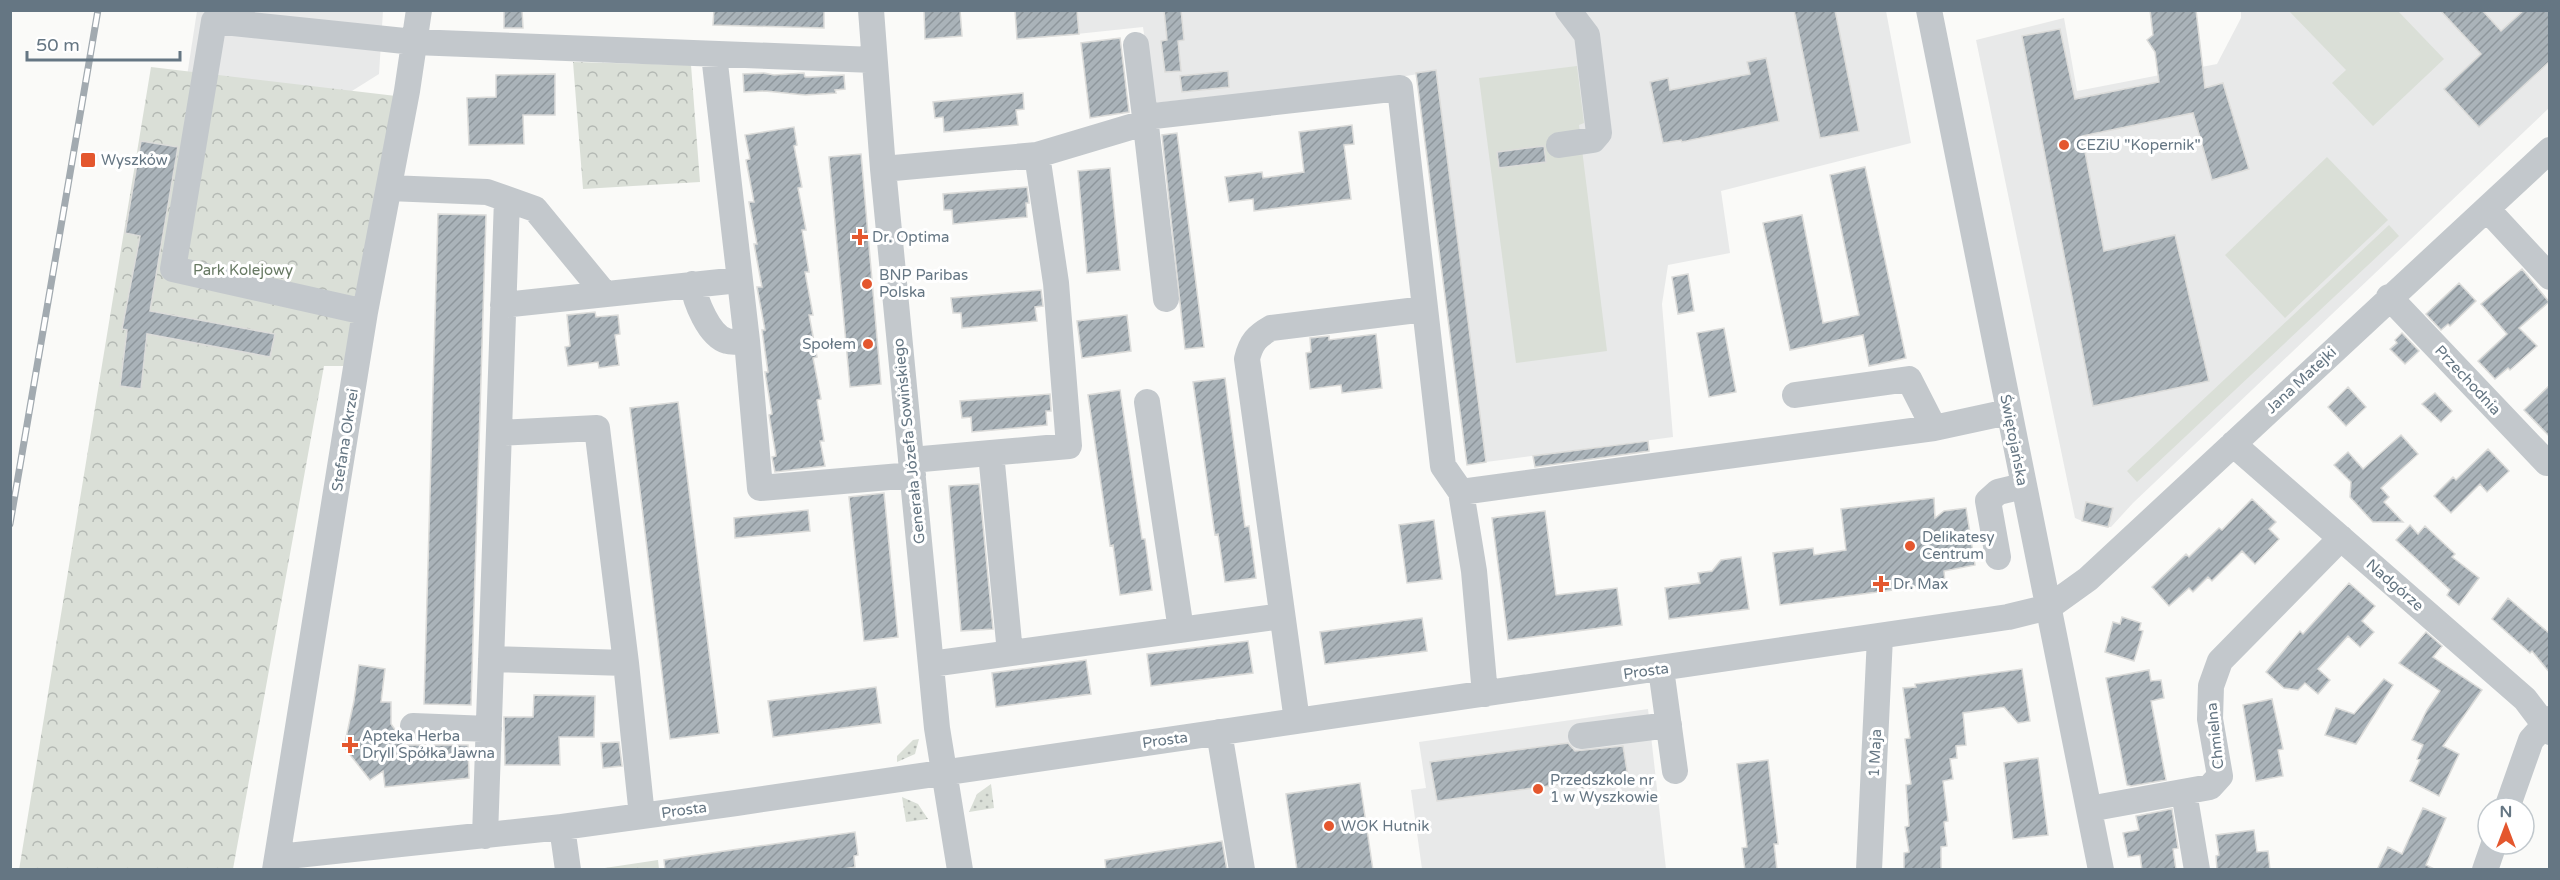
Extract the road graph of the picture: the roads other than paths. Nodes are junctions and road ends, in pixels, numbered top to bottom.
1 (419, 10) edge
2 (871, 10) edge
3 (1568, 10) edge
4 (1929, 10) edge
5 (215, 16) edge
6 (414, 42) junction
7 (1136, 45) dead end
8 (714, 55) junction
9 (874, 60) junction
10 (1144, 120) junction
11 (1559, 145) dead end
12 (2550, 150) edge
13 (1037, 155) junction
14 (883, 169) junction
15 (389, 188) junction
16 (507, 199) junction
17 (2487, 209) junction
18 (2550, 278) edge
19 (739, 280) junction
20 (693, 284) junction
21 (604, 293) junction
22 (2389, 297) junction
23 (1166, 299) dead end
24 (503, 305) junction
25 (1425, 309) junction
26 (366, 312) junction
27 (747, 341) junction
28 (1795, 395) dead end
29 (1147, 402) dead end
30 (2008, 412) junction
31 (1934, 428) junction
32 (499, 433) junction
33 (2233, 444) junction
34 (991, 453) junction
35 (2548, 462) edge
36 (912, 468) junction
37 (2023, 486) junction
38 (1461, 492) junction
39 (2342, 538) junction
40 (1998, 557) dead end
41 (2049, 607) junction
42 (1282, 616) junction
43 (1181, 630) junction
44 (1880, 637) junction
45 (1010, 653) junction
46 (491, 659) junction
47 (626, 663) junction
48 (931, 664) junction
49 (1661, 669) junction
50 (1485, 694) junction
51 (1297, 721) junction
52 (1669, 725) junction
53 (2548, 725) edge
54 (413, 726) dead end
55 (489, 729) junction
56 (1219, 732) junction
57 (1581, 736) dead end
58 (1675, 771) dead end
59 (944, 772) junction
60 (2184, 792) junction
61 (2511, 796) edge
62 (2089, 809) junction
63 (642, 816) junction
64 (562, 827) junction
65 (485, 836) junction
66 (276, 863) edge
67 (568, 870) edge
68 (960, 870) edge
69 (1242, 870) edge
70 (1869, 870) edge
71 (2101, 870) edge
72 (2196, 870) edge

1 - 6 street, Stefana Okrzei
2 - 9 street, Generała Józefa Sowińskiego
3 - 11 street
4 - 30 street, Świętojańska
5 - 6 street
5 - 26 street
6 - 8 street
6 - 15 street, Stefana Okrzei
7 - 10 street
8 - 9 street
8 - 19 street
9 - 14 street, Generała Józefa Sowińskiego
10 - 13 street
10 - 23 street
10 - 25 street
12 - 17 street, Jana Matejki
13 - 14 street
13 - 34 street
14 - 36 street, Generała Józefa Sowińskiego
15 - 16 street
15 - 26 street, Stefana Okrzei
16 - 21 street
16 - 24 street
17 - 18 street
17 - 22 street, Jana Matejki
19 - 20 street
19 - 27 street
20 - 21 street
20 - 27 street
21 - 24 street
22 - 33 street, Jana Matejki
22 - 35 street, Przechodnia
24 - 32 street
25 - 38 street
25 - 42 street
26 - 66 street, Stefana Okrzei
27 - 36 street
28 - 31 street
29 - 43 street
30 - 31 street
30 - 37 street, Świętojańska
31 - 38 street
32 - 46 street
32 - 47 street
33 - 39 street, Nadgórze
33 - 41 street, Jana Matejki
34 - 36 street
34 - 45 street
36 - 48 street, Generała Józefa Sowińskiego
37 - 40 street
37 - 41 street, Świętojańska
38 - 50 street
39 - 53 street, Nadgórze
39 - 60 street, Chmielna
41 - 44 street, Prosta
41 - 62 street, Świętojańska
42 - 43 street
42 - 51 street
43 - 45 street
44 - 49 street, Prosta
44 - 70 street, 1 Maja
45 - 48 street
46 - 47 street
46 - 55 street
47 - 63 street
48 - 59 street, Generała Józefa Sowińskiego
49 - 50 street, Prosta
49 - 52 street
50 - 51 street, Prosta
51 - 56 street, Prosta
52 - 57 street
52 - 58 street
53 - 61 street
54 - 55 street
55 - 65 street
56 - 59 street, Prosta
56 - 69 street
59 - 63 street, Prosta
59 - 68 street, Generała Józefa Sowińskiego
60 - 62 street, Chmielna
60 - 72 street
62 - 71 street, Świętojańska
63 - 64 street, Prosta
64 - 65 street, Prosta
64 - 67 street
65 - 66 street, Prosta

